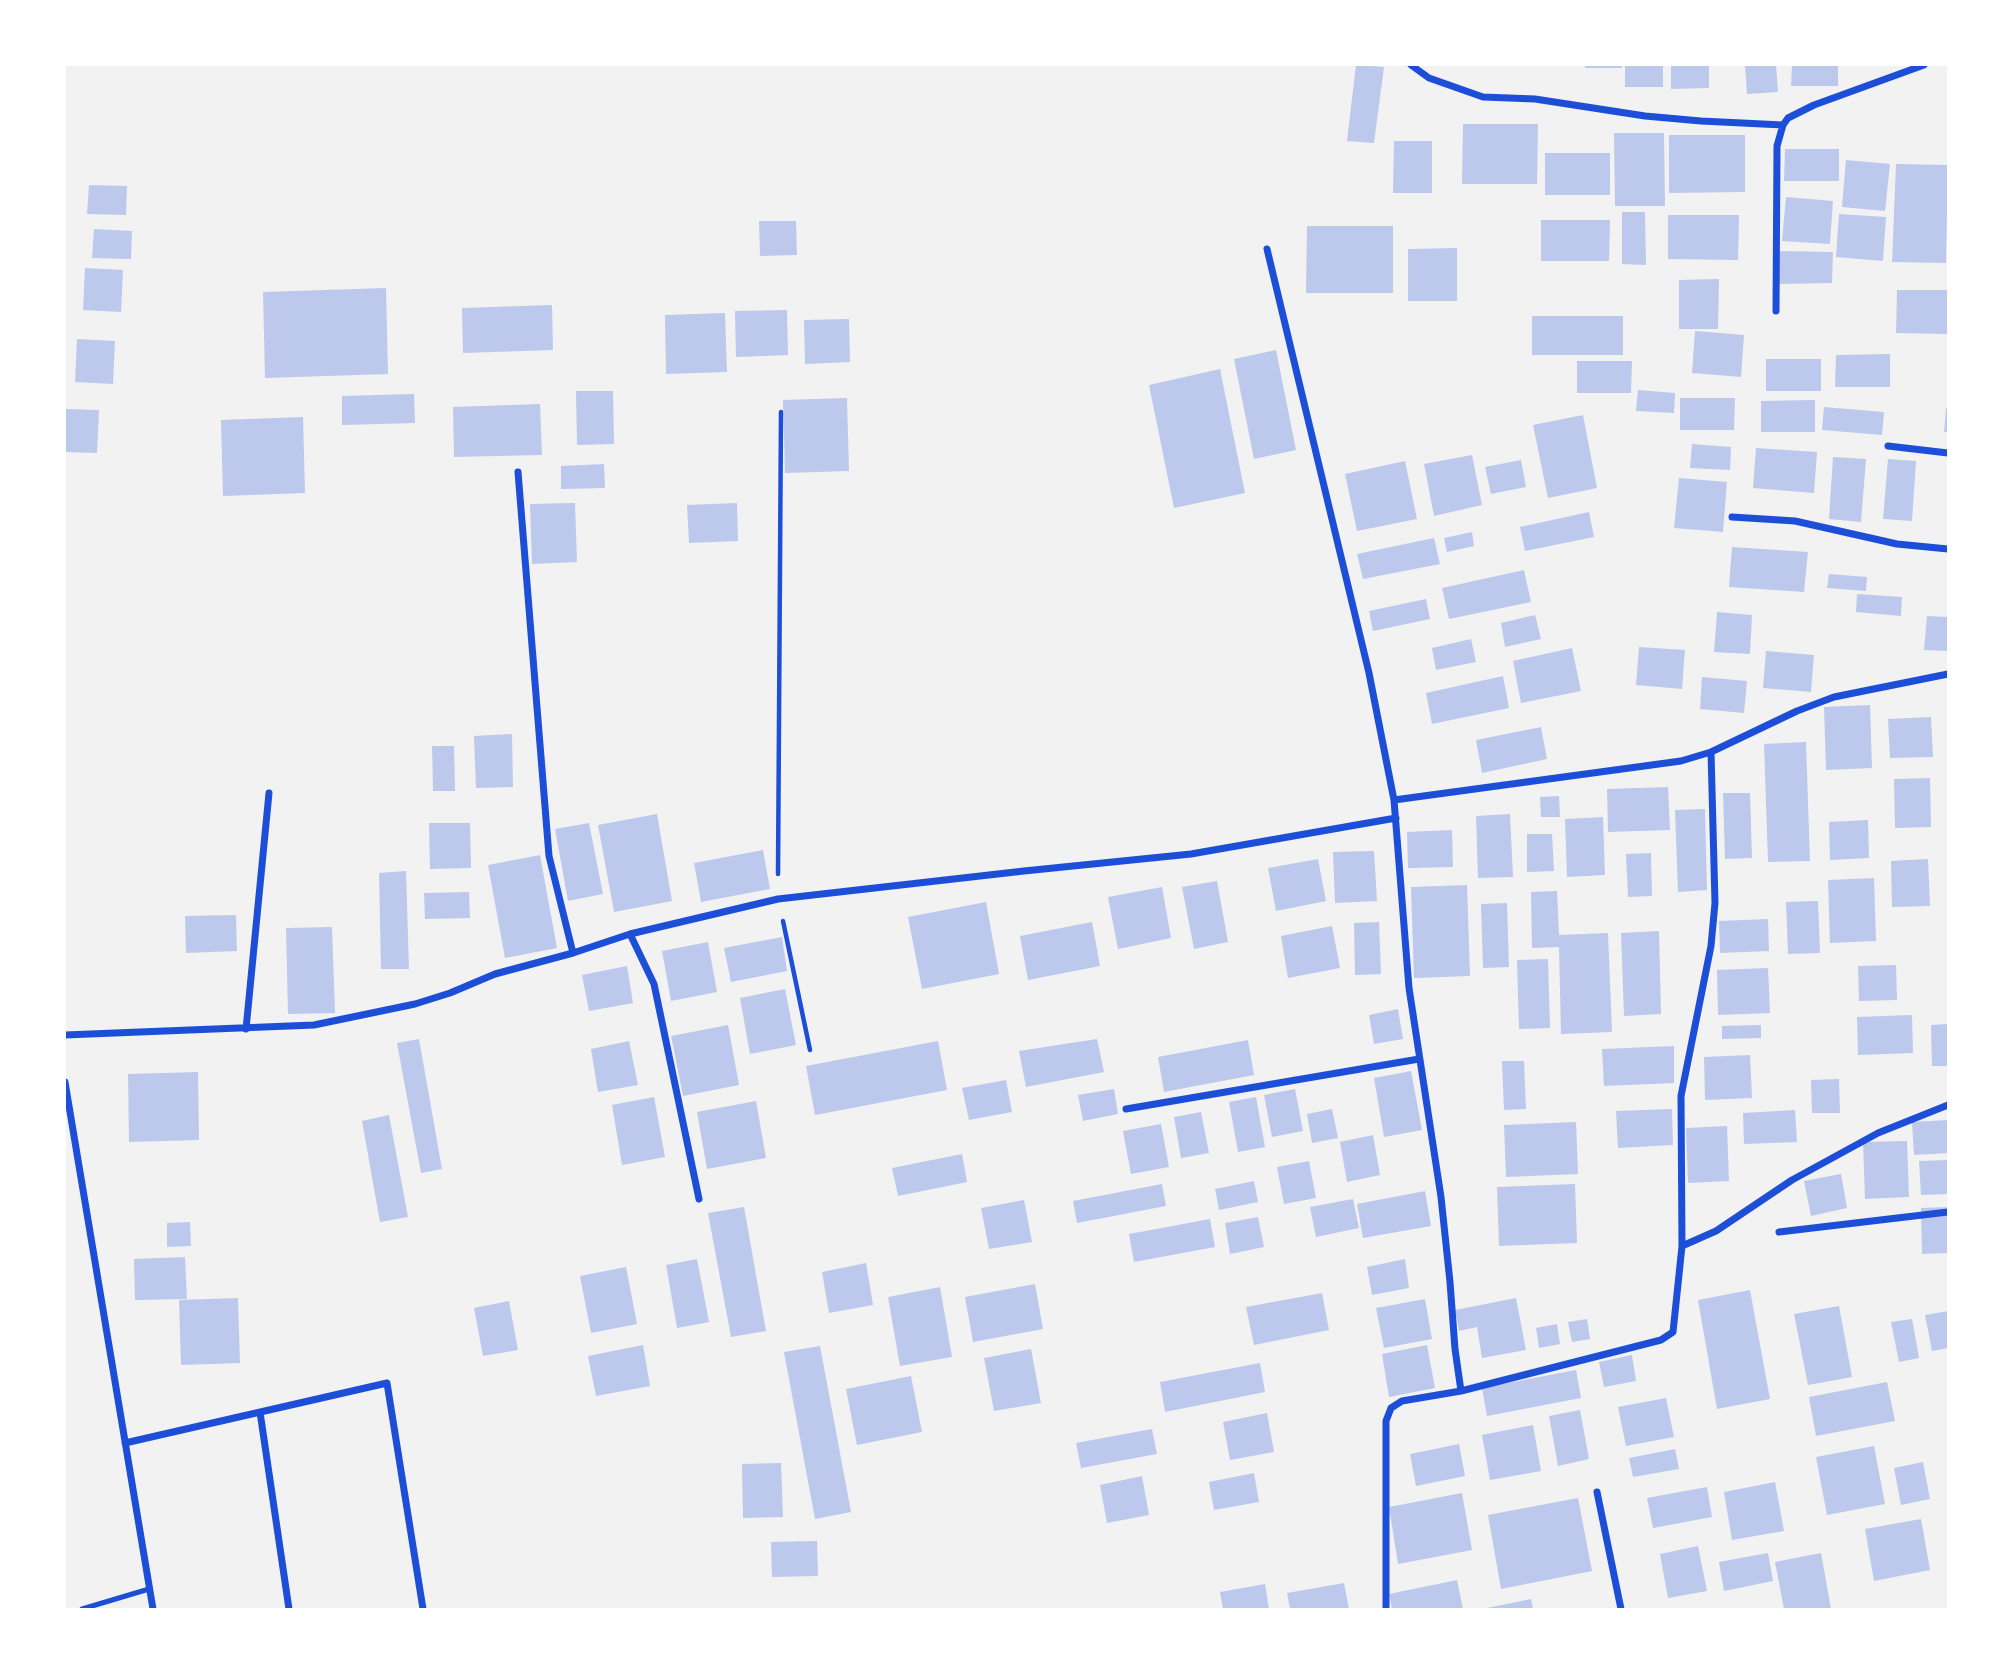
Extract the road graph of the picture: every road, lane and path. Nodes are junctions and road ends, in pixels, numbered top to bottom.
1 (1411, 65) edge
2 (1924, 65) edge
3 (1783, 125) junction
4 (1266, 249) dead end
5 (1776, 311) dead end
6 (781, 412) dead end
7 (1888, 446) dead end
8 (1948, 453) edge
9 (518, 472) dead end
10 (1732, 517) dead end
11 (1948, 549) edge
12 (1948, 674) edge
13 (1711, 752) junction
14 (270, 793) dead end
15 (1394, 800) junction
16 (1396, 818) junction
17 (778, 900) junction
18 (629, 934) junction
19 (573, 953) junction
20 (246, 1029) junction
21 (65, 1035) edge
22 (810, 1050) dead end
23 (1419, 1059) junction
24 (65, 1082) edge
25 (1948, 1105) edge
26 (1126, 1108) dead end
27 (699, 1199) dead end
28 (1948, 1212) edge
29 (1779, 1232) dead end
30 (1682, 1246) junction
31 (1461, 1391) junction
32 (260, 1412) junction
33 (125, 1443) junction
34 (1597, 1492) dead end
35 (149, 1589) junction
36 (82, 1609) edge
37 (153, 1609) edge
38 (289, 1609) edge
39 (423, 1609) edge
40 (1386, 1609) edge
41 (1621, 1609) edge

1 - 3 street
2 - 3 street
3 - 5 street
4 - 15 street
6 - 17 path
7 - 8 street
9 - 19 street
10 - 11 street
12 - 13 street
13 - 15 street
13 - 30 street
14 - 20 street
15 - 16 street
16 - 17 street
16 - 23 street
17 - 18 street
17 - 22 path
18 - 19 street
18 - 27 street
19 - 20 street
20 - 21 street
23 - 26 street
23 - 31 street
24 - 33 street
25 - 30 street
28 - 29 street
30 - 31 street
31 - 40 street
32 - 33 street
32 - 38 street
32 - 39 street
33 - 35 street
34 - 41 street
35 - 36 lane
35 - 37 street

